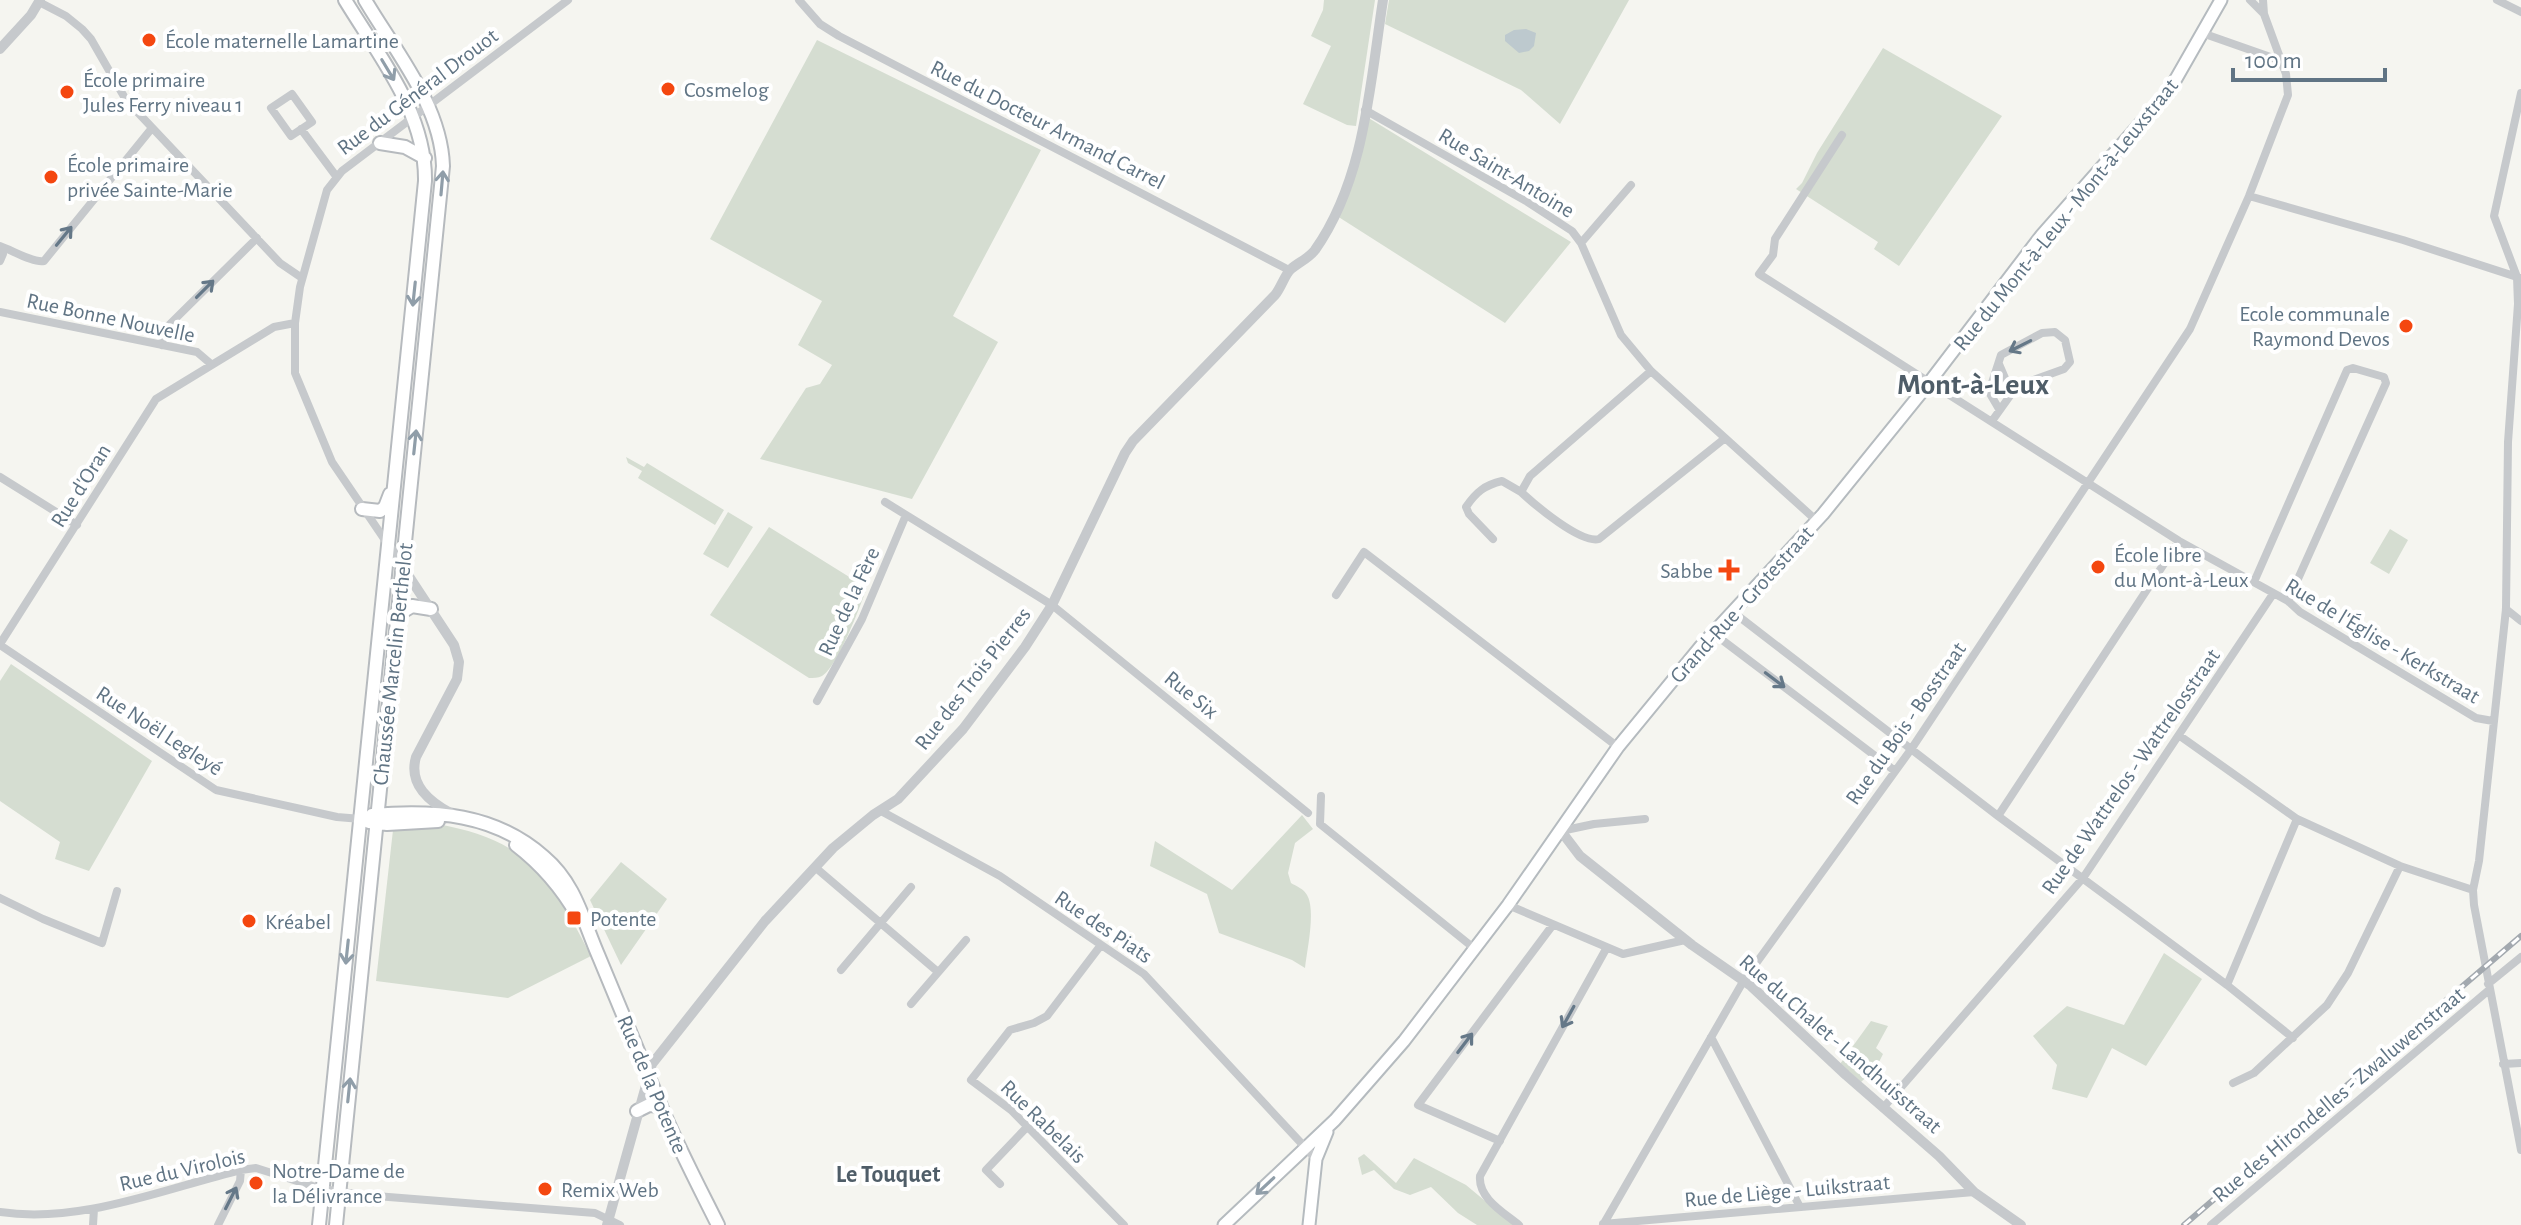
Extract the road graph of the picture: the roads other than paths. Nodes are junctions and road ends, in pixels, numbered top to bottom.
1 (345, 0) edge
2 (365, 0) edge
3 (568, 0) edge
4 (799, 0) edge
5 (1383, 0) edge
6 (2221, 0) edge
7 (2250, 0) edge
8 (2263, 0) edge
9 (2497, 0) edge
10 (39, 1) edge
11 (2521, 12) edge
12 (2264, 14) junction
13 (2202, 33) junction
14 (0, 49) edge
15 (2279, 60) junction
16 (2521, 93) edge
17 (428, 105) junction
18 (1365, 110) junction
19 (414, 117) junction
20 (152, 128) junction
21 (301, 129) junction
22 (1842, 135) dead end
23 (380, 143) junction
24 (425, 158) junction
25 (336, 176) junction
26 (1631, 185) dead end
27 (2249, 196) junction
28 (257, 238) junction
29 (1581, 243) junction
30 (1, 246) edge
31 (0, 261) edge
32 (1289, 270) junction
33 (302, 278) junction
34 (2519, 278) edge
35 (0, 312) edge
36 (295, 323) junction
37 (161, 345) junction
38 (211, 364) junction
39 (1999, 364) junction
40 (1651, 371) junction
41 (1929, 382) junction
42 (2011, 392) junction
43 (1999, 409) junction
44 (1992, 421) junction
45 (1724, 439) junction
46 (396, 476) junction
47 (0, 477) edge
48 (2088, 481) junction
49 (1521, 492) junction
50 (885, 502) dead end
51 (362, 509) junction
52 (906, 515) junction
53 (1817, 521) junction
54 (77, 525) junction
55 (1493, 539) dead end
56 (2179, 541) junction
57 (389, 546) junction
58 (402, 566) junction
59 (2254, 582) junction
60 (2273, 594) junction
61 (1336, 595) dead end
62 (2288, 601) junction
63 (1052, 605) junction
64 (431, 609) junction
65 (2506, 609) junction
66 (1733, 612) junction
67 (397, 615) junction
68 (2521, 621) edge
69 (1713, 633) junction
70 (0, 645) edge
71 (817, 701) dead end
72 (2493, 721) junction
73 (2180, 736) junction
74 (1618, 747) junction
75 (1912, 748) junction
76 (1895, 771) junction
77 (1321, 796) dead end
78 (881, 811) junction
79 (1308, 813) dead end
80 (452, 814) junction
81 (1998, 816) junction
82 (372, 818) junction
83 (1645, 819) dead end
84 (2297, 819) junction
85 (1561, 831) junction
86 (2400, 866) junction
87 (816, 868) junction
88 (2083, 878) junction
89 (911, 887) dead end
90 (2473, 890) junction
91 (117, 891) dead end
92 (0, 898) edge
93 (1508, 905) junction
94 (881, 923) junction
95 (1552, 926) junction
96 (966, 940) dead end
97 (1685, 940) junction
98 (593, 942) junction
99 (1101, 945) junction
100 (1475, 949) junction
101 (1606, 949) junction
102 (2521, 957) edge
103 (841, 970) dead end
104 (938, 972) junction
105 (1744, 980) junction
106 (2227, 985) junction
107 (2488, 987) junction
108 (911, 1004) dead end
109 (1711, 1037) junction
110 (2293, 1038) junction
111 (2521, 1063) edge
112 (2503, 1064) junction
113 (647, 1073) junction
114 (2233, 1083) dead end
115 (661, 1106) junction
116 (1883, 1108) junction
117 (637, 1111) junction
118 (1335, 1120) junction
119 (1027, 1127) junction
120 (1500, 1141) junction
121 (1307, 1148) junction
122 (2521, 1150) edge
123 (1316, 1159) junction
124 (241, 1170) junction
125 (1000, 1184) dead end
126 (322, 1189) junction
127 (339, 1192) junction
128 (1974, 1192) junction
129 (1800, 1207) junction
130 (94, 1209) junction
131 (0, 1212) edge
132 (608, 1222) edge
133 (1603, 1224) edge
134 (93, 1225) edge
135 (218, 1225) edge
136 (319, 1225) edge
137 (336, 1225) edge
138 (620, 1225) edge
139 (718, 1225) edge
140 (1124, 1225) edge
141 (1224, 1225) edge
142 (1309, 1225) edge
143 (1519, 1225) edge
144 (2021, 1225) edge
145 (2211, 1225) edge

1 -> 19 main road, Chaussée Marcelin Berthelot
2 - 17 main road, Chaussée Marcelin Berthelot
3 - 17 street, Rue du Général Drouot
4 - 32 street, Rue du Docteur Armand Carrel
5 - 18 street, Rue des Trois Pierres
6 - 13 main road, Rue du Mont-à-Leux - Mont-à-Leuxstraat
7 - 12 street
8 - 12 street
9 - 11 street
10 - 14 street
10 - 20 street
12 - 15 street, Rue du Bois - Bosstraat
13 - 15 street
13 - 41 main road, Rue du Mont-à-Leux - Mont-à-Leuxstraat
15 - 27 street, Rue du Bois - Bosstraat
16 - 34 street
17 - 19 street, Rue du Général Drouot
58 -> 17 main road, Chaussée Marcelin Berthelot
18 - 29 street, Rue Saint-Antoine
18 - 32 street, Rue des Trois Pierres
19 - 23 street, Rue du Général Drouot
19 - 24 main road, Chaussée Marcelin Berthelot
20 - 28 street
30 -> 20 street
21 - 21 street
21 - 25 street
22 - 41 street, Rue de l'Église - Kerkstraat
23 - 24 main road
23 - 25 street, Rue du Général Drouot
24 -> 46 main road, Chaussée Marcelin Berthelot
25 - 33 street, Rue du Général Drouot
26 - 29 street
27 - 34 street
27 - 48 street, Rue du Bois - Bosstraat
28 - 33 street
37 -> 28 street
29 - 40 street, Rue Saint-Antoine
30 - 31 street
32 - 63 street, Rue des Trois Pierres
33 - 36 street, Rue de la Potente
34 - 65 street
35 - 37 street, Rue Bonne Nouvelle
36 - 38 street, Rue Bonne Nouvelle
36 - 51 street, Rue de la Potente
37 - 38 street, Rue Bonne Nouvelle
38 - 54 street, Rue d'Oran
39 - 42 street
42 -> 39 street
39 - 43 street
40 - 45 street, Rue Saint-Antoine
40 - 49 street
41 - 44 street, Rue de l'Église - Kerkstraat
41 - 53 main road, Grand-Rue - Grotestraat
42 - 43 street
43 - 44 street
44 - 48 street, Rue de l'Église - Kerkstraat
45 - 49 street
45 - 53 street, Rue Saint-Antoine
46 - 51 main road
46 - 57 main road, Chaussée Marcelin Berthelot
47 - 54 street
48 - 56 street, Rue de l'Église - Kerkstraat
48 - 75 street, Rue du Bois - Bosstraat
49 - 55 street
50 - 52 street
51 - 57 street, Rue de la Potente
52 - 63 street
52 - 71 street, Rue de la Fère
53 - 66 main road, Grand-Rue - Grotestraat
54 - 70 street, Rue d'Oran
56 - 59 street, Rue de l'Église - Kerkstraat
56 - 81 street
57 - 58 street, Rue de la Potente
57 - 82 main road, Chaussée Marcelin Berthelot
58 - 64 street, Rue de la Potente
58 - 67 main road, Chaussée Marcelin Berthelot
59 - 60 street, Rue de l'Église - Kerkstraat
59 - 62 street
60 - 62 street, Rue de l'Église - Kerkstraat
60 - 73 street, Rue de Wattrelos - Wattrelosstraat
61 - 74 street
62 - 72 street, Rue de l'Église - Kerkstraat
63 - 78 street, Rue des Trois Pierres
63 - 79 street, Rue Six
64 - 67 main road
64 - 80 street, Rue de la Potente
65 - 68 street
65 - 72 street
66 - 69 main road, Grand-Rue - Grotestraat
66 - 75 street
67 - 82 main road, Chaussée Marcelin Berthelot
69 - 74 main road, Grand-Rue - Grotestraat
69 -> 76 street
70 - 82 street, Rue Noël Legleyé
72 - 90 street
73 - 84 street
73 - 88 street, Rue de Wattrelos - Wattrelosstraat
74 - 85 main road, Grand-Rue - Grotestraat
75 - 76 street, Rue du Bois - Bosstraat
75 - 81 street
76 - 105 street, Rue du Bois - Bosstraat
77 - 100 street
78 - 87 street, Rue des Trois Pierres
78 - 99 street, Rue des Piats
80 - 82 main road, Rue de la Potente
80 - 98 main road, Rue de la Potente
81 - 88 street
82 - 98 main road, Rue de la Potente
82 -> 126 main road, Chaussée Marcelin Berthelot
127 -> 82 main road, Chaussée Marcelin Berthelot
83 - 85 street
84 - 86 street
84 - 106 street
85 - 93 main road, Grand-Rue - Grotestraat
85 - 97 street, Rue du Chalet - Landhuisstraat
86 - 90 street
86 - 110 street
87 - 94 street
87 - 113 street, Rue des Trois Pierres
88 - 106 street
88 - 116 street, Rue de Wattrelos - Wattrelosstraat
89 - 94 street
90 - 107 street
91 - 92 street
93 - 95 street
93 - 100 main road, Grand-Rue - Grotestraat
94 - 103 street
94 - 104 street
95 - 101 street
120 -> 95 street
96 - 104 street
97 - 101 street
97 - 105 street, Rue du Chalet - Landhuisstraat
98 - 113 main road, Rue de la Potente
99 - 119 street, Rue Rabelais
99 - 121 street, Rue des Piats
100 - 118 main road, Grand-Rue - Grotestraat
101 -> 120 street
102 - 107 street, Rue des Hirondelles - Zwaluwenstraat
104 - 108 street
105 - 109 street, Rue du Bois - Bosstraat
105 - 116 street, Rue du Chalet - Landhuisstraat
106 - 110 street
107 - 112 street
107 - 145 street, Rue des Hirondelles - Zwaluwenstraat
109 - 129 street
109 - 133 street, Rue du Bois - Bosstraat
110 - 114 street
111 - 112 street
112 - 122 street
113 - 115 main road, Rue de la Potente
113 - 117 street, Rue des Trois Pierres
115 - 117 main road
115 - 139 main road, Rue de la Potente
116 - 128 street, Rue du Chalet - Landhuisstraat
117 - 132 street, Rue des Trois Pierres
118 - 121 main road
118 - 123 main road
119 - 125 street
119 - 140 street, Rue Rabelais
120 - 143 street
121 - 123 street, Rue des Piats
121 -> 141 main road
123 - 142 main road
124 - 126 street, Rue du Virolois
124 - 130 street, Rue du Virolois
135 -> 124 street
126 - 127 street, Rue du Virolois
126 - 136 main road, Chaussée Marcelin Berthelot
127 - 132 street, Rue du Virolois
127 - 137 main road, Chaussée Marcelin Berthelot
128 - 129 street, Rue de Liège - Luikstraat
128 - 144 street, Rue du Chalet - Landhuisstraat
129 - 133 street, Rue de Liège - Luikstraat
130 - 131 street, Rue du Virolois
130 - 134 street
132 - 138 street

